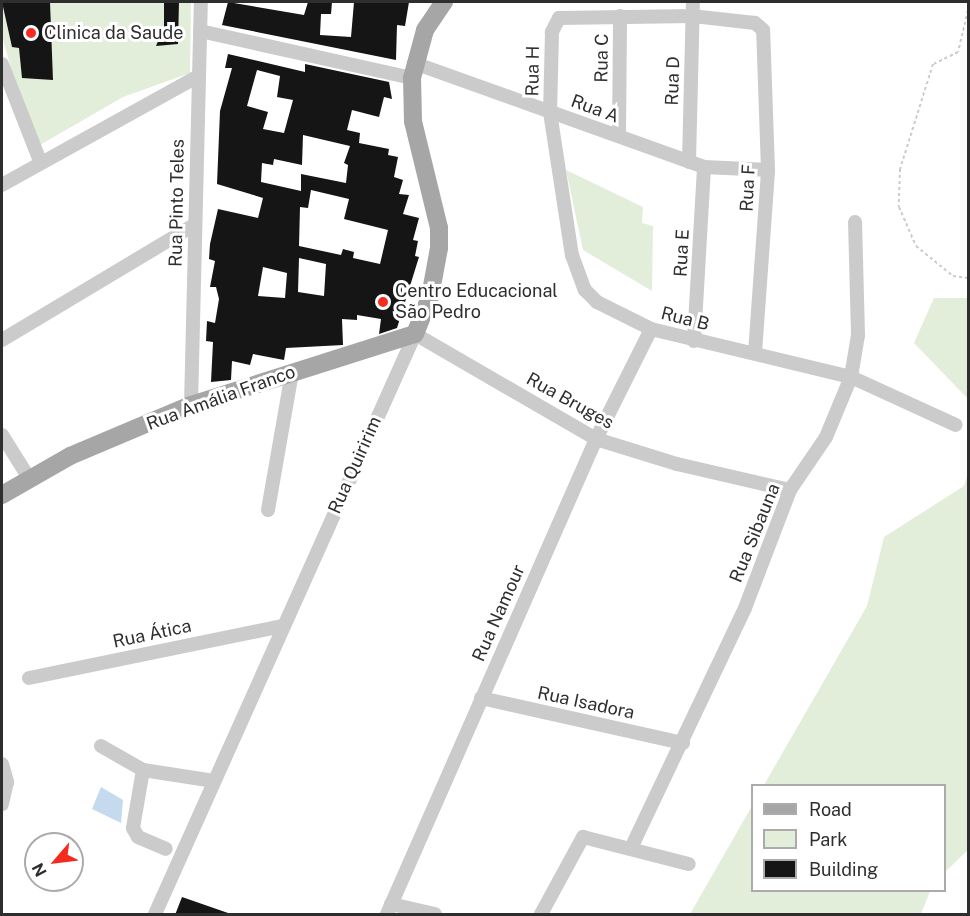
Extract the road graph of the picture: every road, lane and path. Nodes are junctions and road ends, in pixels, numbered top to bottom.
1 (201, 2) edge
2 (444, 2) edge
3 (693, 9) edge
4 (969, 10) edge
5 (620, 16) junction
6 (759, 25) joint
7 (200, 31) junction
8 (2, 64) edge
9 (413, 71) junction
10 (199, 76) junction
11 (550, 112) junction
12 (619, 136) junction
13 (40, 161) junction
14 (689, 162) junction
15 (704, 167) junction
16 (768, 170) junction
17 (2, 185) edge
18 (855, 222) dead end
19 (194, 225) junction
20 (969, 278) edge
21 (651, 329) junction
22 (414, 334) junction
23 (2, 340) edge
24 (694, 341) junction
25 (755, 353) junction
26 (292, 373) junction
27 (851, 377) junction
28 (190, 405) junction
29 (956, 425) dead end
30 (2, 435) edge
31 (596, 440) junction
32 (29, 478) junction
33 (789, 490) junction
34 (2, 495) edge
35 (268, 510) dead end
36 (282, 626) junction
37 (29, 678) dead end
38 (481, 699) junction
39 (683, 743) junction
40 (100, 746) dead end
41 (2, 764) edge
42 (143, 770) junction
43 (214, 781) junction
44 (2, 804) edge
45 (632, 846) junction
46 (166, 849) dead end
47 (689, 864) dead end
48 (389, 909) edge
49 (154, 915) edge
50 (435, 915) edge
51 (541, 915) edge

1 - 7 street, Rua Pinto Teles
2 - 9 main road, Rua Quiririm
3 - 5 street, Rua H
3 - 6 street, Rua H
3 - 14 street, Rua D
4 - 20 path
5 - 11 street, Rua H
5 - 12 street, Rua C
6 - 16 street, Rua F
7 - 9 street, Rua A
7 - 10 street, Rua Pinto Teles
8 - 13 street
9 - 11 street, Rua A
9 - 22 main road, Rua Quiririm
10 - 13 street
10 - 19 street, Rua Pinto Teles
11 - 12 street, Rua A
11 - 21 street, Rua B
12 - 14 street, Rua A
13 - 17 street
14 - 15 street, Rua A
15 - 16 street, Rua A
15 - 24 street, Rua E
16 - 25 street, Rua F
18 - 27 street, Rua Sibauna
19 - 23 street
19 - 28 street, Rua Pinto Teles
21 - 24 street, Rua B
21 - 31 street, Rua Namour
22 - 26 main road, Rua Amália Franco
22 - 31 street, Rua Bruges
22 - 36 street, Rua Quiririm
24 - 25 street, Rua B
25 - 27 street, Rua B
26 - 28 main road, Rua Amália Franco
26 - 35 street
27 - 29 street, Rua B
27 - 33 street, Rua Sibauna
28 - 32 main road, Rua Amália Franco
30 - 32 street
31 - 33 street, Rua Bruges
31 - 38 street, Rua Namour
32 - 34 main road, Rua Amália Franco
33 - 39 street, Rua Sibauna
36 - 37 street, Rua Ática
36 - 43 street, Rua Quiririm
38 - 39 street, Rua Isadora
38 - 48 street, Rua Namour
39 - 45 street, Rua Sibauna
40 - 42 street
41 - 44 street
42 - 43 street
42 - 46 street
43 - 49 street, Rua Quiririm
45 - 47 street
45 - 51 street
48 - 50 street

